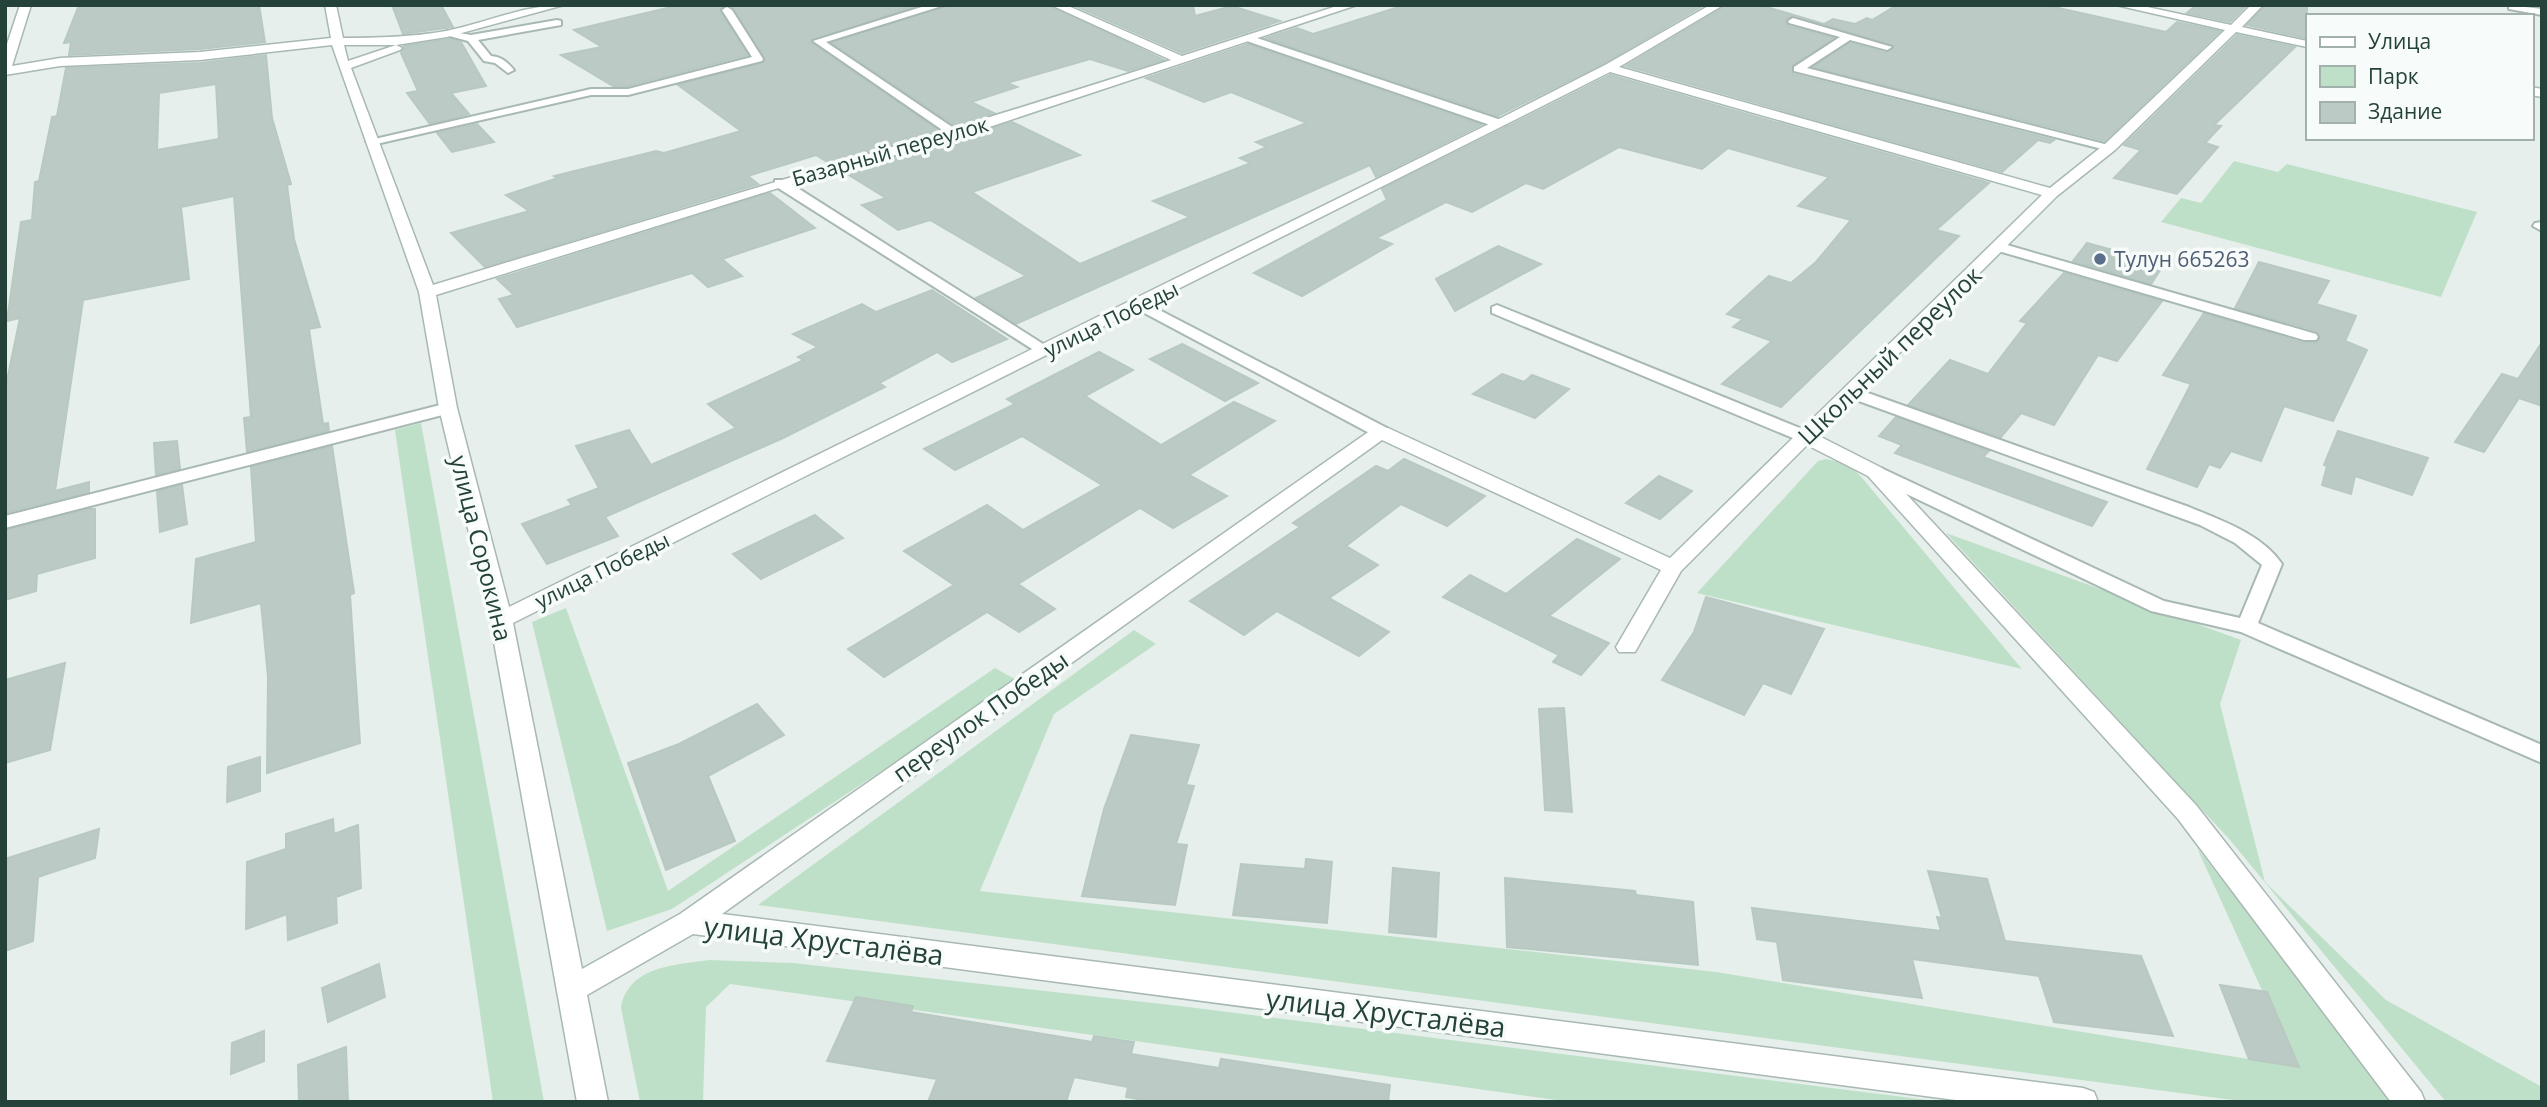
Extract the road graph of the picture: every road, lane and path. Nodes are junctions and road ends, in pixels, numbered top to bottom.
1 (26, 5) edge
2 (330, 5) edge
3 (559, 5) edge
4 (940, 5) edge
5 (1056, 5) edge
6 (1352, 5) edge
7 (2121, 5) edge
8 (2258, 5) edge
9 (1715, 7) dead end
10 (2513, 7) edge
11 (727, 10) dead end
12 (2542, 12) edge
13 (1793, 21) dead end
14 (557, 23) dead end
15 (2231, 28) junction
16 (447, 34) junction
17 (1849, 36) junction
18 (471, 38) junction
19 (1248, 38) junction
20 (337, 41) junction
21 (2306, 44) edge
22 (1887, 47) dead end
23 (1184, 61) junction
24 (345, 66) junction
25 (1609, 68) junction
26 (5, 70) edge
27 (508, 70) dead end
28 (1500, 124) junction
29 (954, 134) junction
30 (372, 141) junction
31 (2110, 147) junction
32 (780, 183) junction
33 (2052, 193) junction
34 (2000, 247) junction
35 (427, 292) junction
36 (1140, 305) junction
37 (1497, 310) dead end
38 (2310, 337) dead end
39 (1046, 351) junction
40 (1851, 392) junction
41 (448, 408) junction
42 (1381, 432) junction
43 (1805, 437) junction
44 (1875, 472) junction
45 (5, 522) edge
46 (1673, 567) junction
47 (501, 620) junction
48 (2247, 626) junction
49 (1627, 647) dead end
50 (2542, 755) edge
51 (690, 922) junction
52 (572, 989) junction
53 (593, 1102) edge
54 (2082, 1102) edge
55 (2410, 1102) edge

1 - 26 street
2 - 20 street, улица Сорокина
3 - 16 street
4 - 29 lane
5 - 23 street
6 - 19 street, Базарный переулок
7 - 15 street
8 - 15 street, Школьный переулок
9 - 25 street, улица Победы
10 - 12 lane
11 - 30 lane
13 - 17 lane
14 - 18 lane
15 - 21 street
15 - 31 street, Школьный переулок
16 - 18 lane
16 - 20 street
16 - 24 street
17 - 22 lane
17 - 31 lane
18 - 27 lane
19 - 23 street, Базарный переулок
19 - 28 lane
20 - 24 street, улица Сорокина
20 - 26 street
23 - 29 street, Базарный переулок
24 - 30 street, улица Сорокина
25 - 28 street, улица Победы
25 - 33 street
28 - 36 street, улица Победы
29 - 32 street, Базарный переулок
30 - 35 street, улица Сорокина
31 - 33 street, Школьный переулок
32 - 35 street, Базарный переулок
32 - 39 lane
33 - 34 street, Школьный переулок
34 - 38 lane
34 - 40 street, Школьный переулок
35 - 41 street, улица Сорокина
36 - 39 street, улица Победы
36 - 42 lane
37 - 43 lane
39 - 47 street, улица Победы
40 - 43 street, Школьный переулок
40 - 48 lane
41 - 45 lane
41 - 47 street, улица Сорокина
42 - 46 street
42 - 51 street, переулок Победы
43 - 44 street
43 - 46 street, Школьный переулок
44 - 48 lane
44 - 55 street
46 - 49 street, Школьный переулок
47 - 52 street, улица Сорокина
48 - 50 lane
51 - 52 street, переулок Победы
51 - 54 street, улица Хрусталёва
52 - 53 street, улица Сорокина

